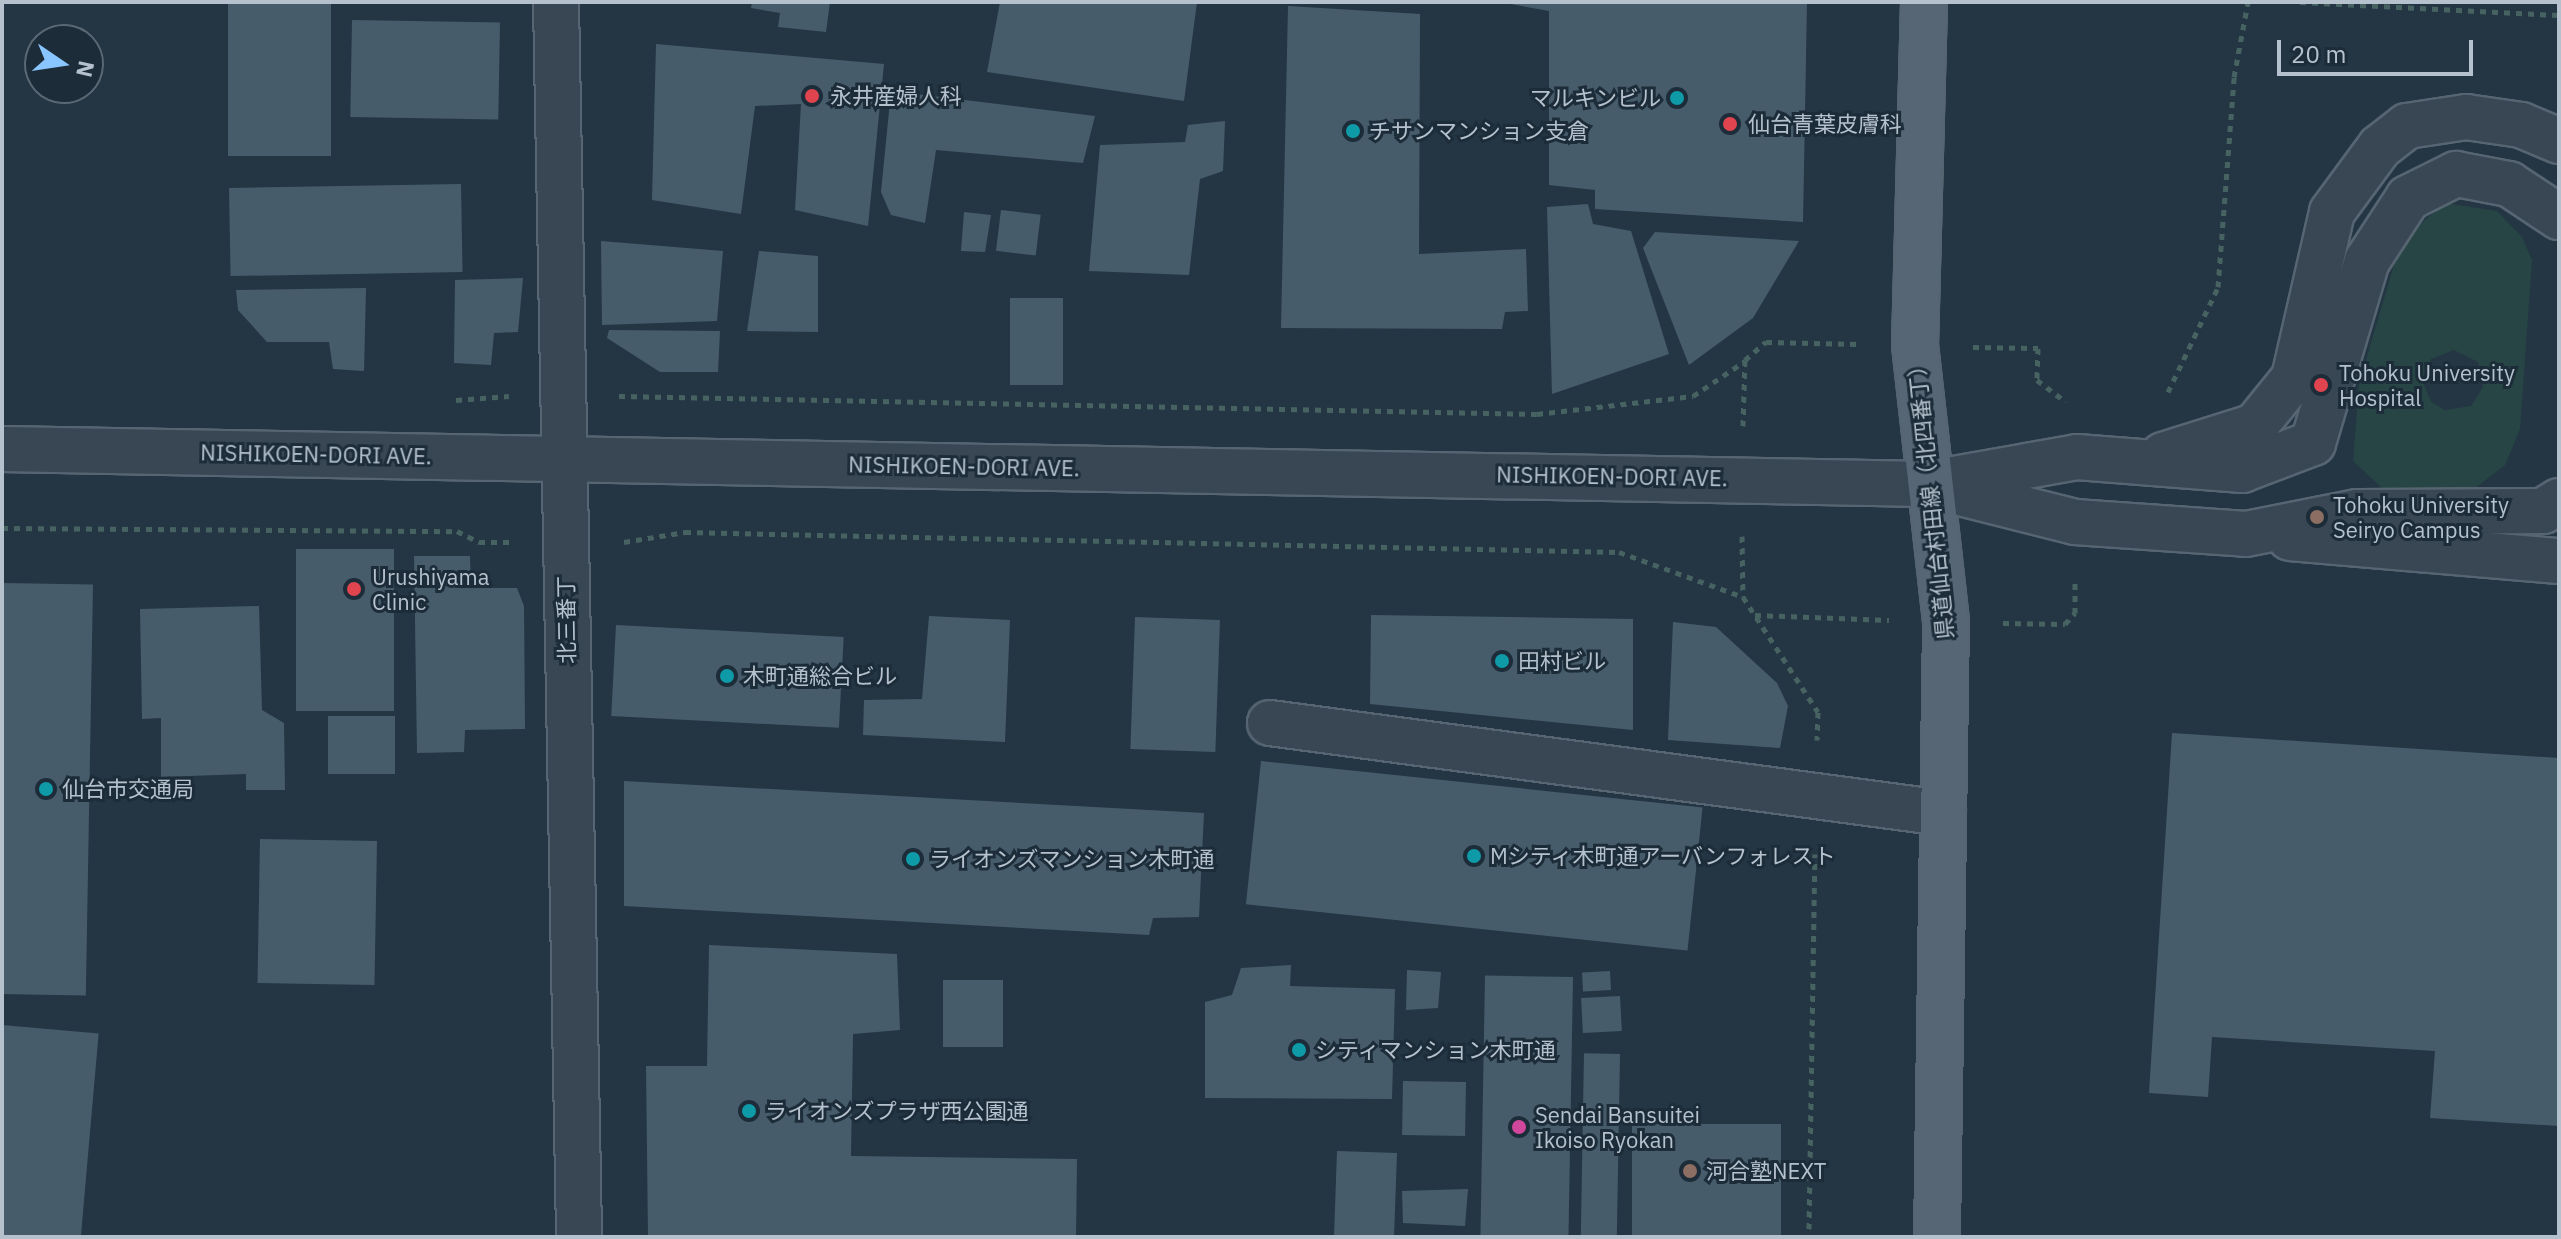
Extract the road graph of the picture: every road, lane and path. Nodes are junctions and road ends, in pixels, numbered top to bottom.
1 (556, 2) edge
2 (1924, 2) edge
3 (2248, 2) edge
4 (2300, 2) edge
5 (2559, 15) edge
6 (2559, 141) edge
7 (2559, 217) edge
8 (2038, 348) dead end
9 (1745, 360) dead end
10 (687, 397) dead end
11 (2164, 399) dead end
12 (2079, 411) dead end
13 (2, 449) edge
14 (563, 459) junction
15 (2142, 462) junction
16 (1926, 484) junction
17 (2559, 501) edge
18 (2, 528) edge
19 (2246, 534) junction
20 (479, 542) dead end
21 (640, 542) dead end
22 (2559, 561) edge
23 (1743, 597) dead end
24 (1755, 615) dead end
25 (1270, 723) dead end
26 (1816, 793) junction
27 (1943, 813) junction
28 (1809, 1229) dead end
29 (1937, 1234) edge
30 (579, 1237) edge

1 - 14 street, 北三番丁
2 - 16 main road, 県道仙台村田線（北四番丁）
3 - 11 path
4 - 5 path
6 - 15 street
7 - 15 street
8 - 12 path
9 - 10 path
13 - 14 street, NISHIKOEN-DORI AVE.
14 - 16 street, NISHIKOEN-DORI AVE.
14 - 30 street, 北三番丁
15 - 16 street
16 - 19 street
16 - 27 main road, 県道仙台村田線（北四番丁）
17 - 19 street
18 - 20 path
19 - 22 street
21 - 23 path
24 - 26 path
25 - 26 street
26 - 27 street
26 - 28 path
27 - 29 main road, 県道仙台村田線（北四番丁）

